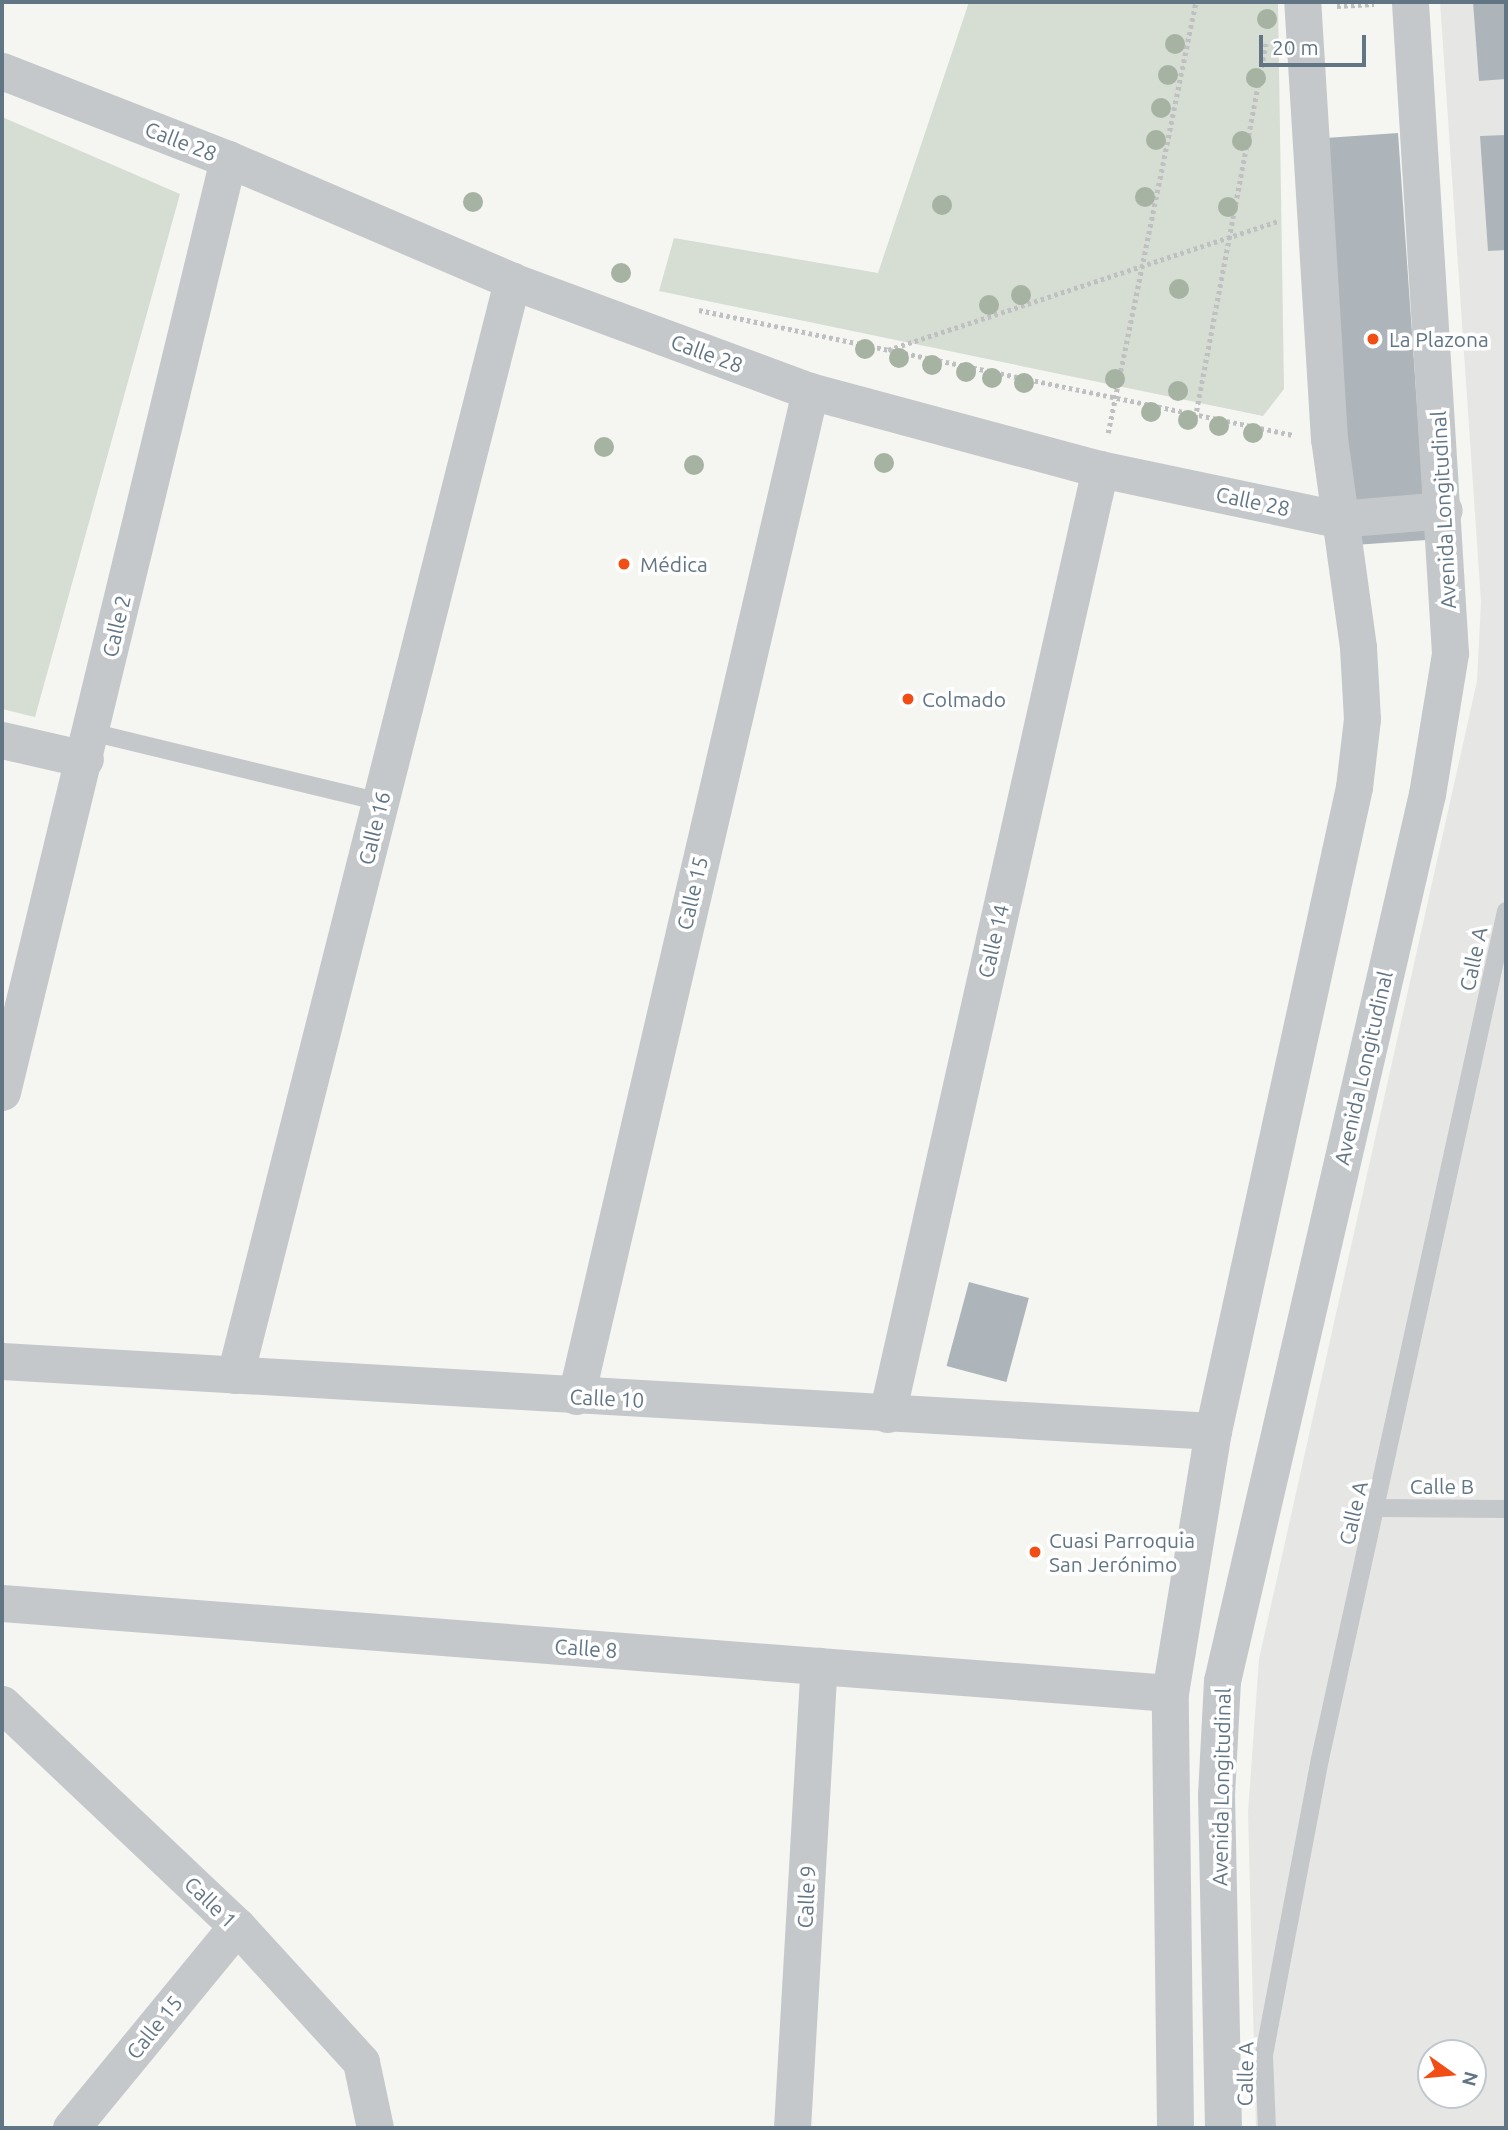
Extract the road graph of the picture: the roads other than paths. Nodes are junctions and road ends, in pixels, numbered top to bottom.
1 (1302, 2) edge
2 (1410, 2) edge
3 (2, 71) edge
4 (228, 159) junction
5 (512, 281) junction
6 (810, 391) junction
7 (1100, 469) junction
8 (1444, 510) junction
9 (1338, 519) junction
10 (2, 740) edge
11 (88, 746) junction
12 (380, 802) junction
13 (1506, 911) edge
14 (2, 1092) edge
15 (2, 1361) edge
16 (235, 1375) junction
17 (576, 1396) junction
18 (887, 1413) junction
19 (1213, 1431) junction
20 (1377, 1508) junction
21 (1506, 1509) edge
22 (2, 1603) edge
23 (819, 1666) junction
24 (1170, 1693) junction
25 (2, 1704) edge
26 (237, 1926) junction
27 (71, 2128) edge
28 (375, 2128) edge
29 (792, 2128) edge
30 (1175, 2128) edge
31 (1223, 2128) edge
32 (1267, 2128) edge

1 - 9 street
2 - 8 street, Avenida Longitudinal
3 - 4 street, Calle 28
4 - 5 street, Calle 28
4 - 11 street, Calle 2
5 - 6 street, Calle 28
5 - 12 street, Calle 16
6 - 7 street, Calle 28
6 - 17 street, Calle 15
7 - 9 street, Calle 28
7 - 18 street, Calle 14
8 - 9 street, Calle 28
8 - 31 street, Avenida Longitudinal
9 - 19 street
10 - 11 street
11 - 12 lane
11 - 14 street, Calle 2
12 - 16 street, Calle 16
13 - 20 lane, Calle A
15 - 16 street, Calle 10
16 - 17 street, Calle 10
17 - 18 street, Calle 10
18 - 19 street, Calle 10
19 - 24 street
20 - 21 lane, Calle B
20 - 32 lane, Calle A
22 - 23 street, Calle 8
23 - 24 street, Calle 8
23 - 29 street, Calle 9
24 - 30 street
25 - 26 street, Calle 1
26 - 27 street, Calle 15
26 - 28 street, Calle 1

